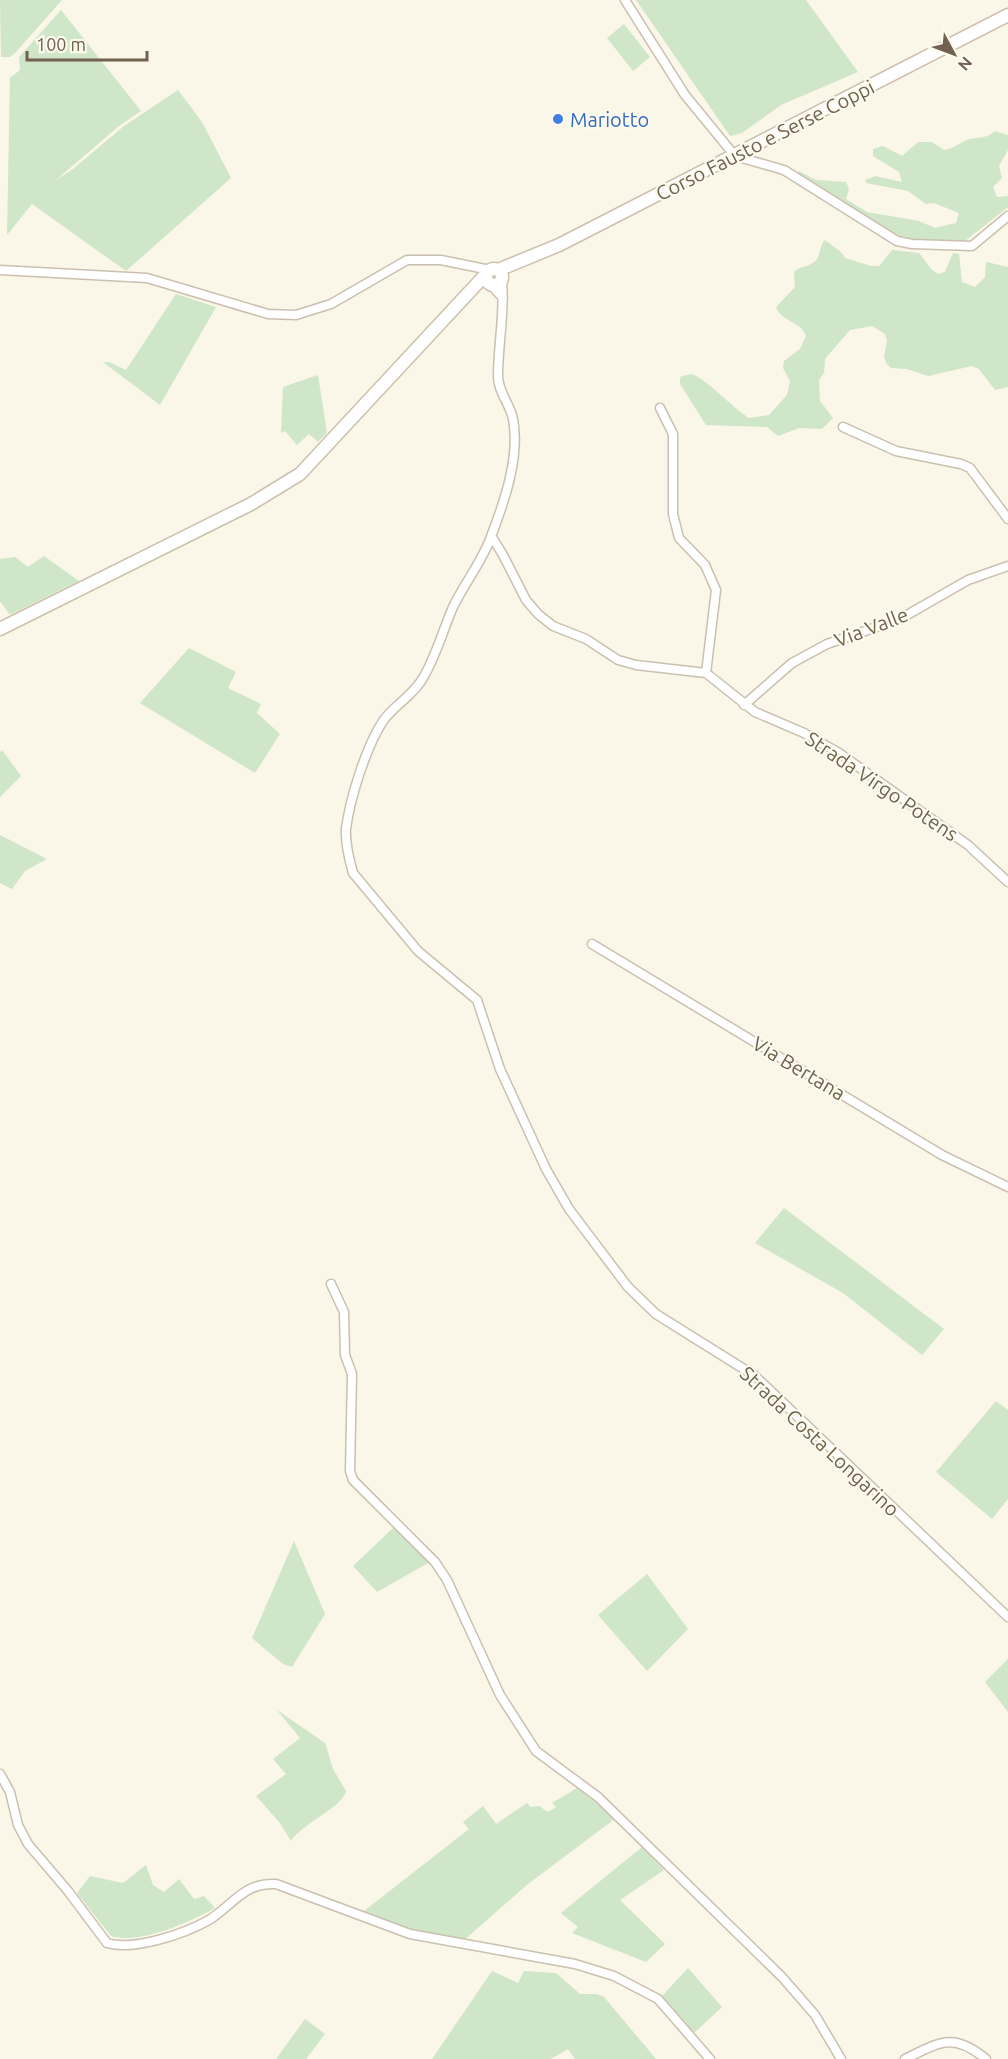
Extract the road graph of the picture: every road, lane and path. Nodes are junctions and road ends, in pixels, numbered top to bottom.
1 (625, 0) edge
2 (1008, 15) edge
3 (735, 156) junction
4 (1008, 216) edge
5 (0, 270) edge
6 (495, 278) junction
7 (660, 408) dead end
8 (843, 427) dead end
9 (1008, 519) edge
10 (492, 537) junction
11 (1008, 566) edge
12 (0, 628) edge
13 (706, 673) junction
14 (744, 705) junction
15 (1008, 882) edge
16 (592, 944) dead end
17 (1008, 1187) edge
18 (331, 1284) dead end
19 (1008, 1617) edge
20 (0, 1774) edge
21 (710, 2059) edge
22 (841, 2059) edge
23 (905, 2059) edge
24 (986, 2059) edge

1 - 3 street
2 - 3 street, Corso Fausto e Serse Coppi
3 - 4 street
3 - 6 street, Corso Fausto e Serse Coppi
5 - 6 street
6 - 10 street, Strada Costa Longarino
6 - 12 street, Corso Fausto e Serse Coppi
7 - 13 street
8 - 9 street
10 - 13 street
10 - 19 street, Strada Costa Longarino
11 - 14 street, Via Valle
13 - 14 street, Strada Virgo Potens
14 - 15 street, Strada Virgo Potens
16 - 17 street, Via Bertana
18 - 22 street
20 - 21 street
23 - 24 street

